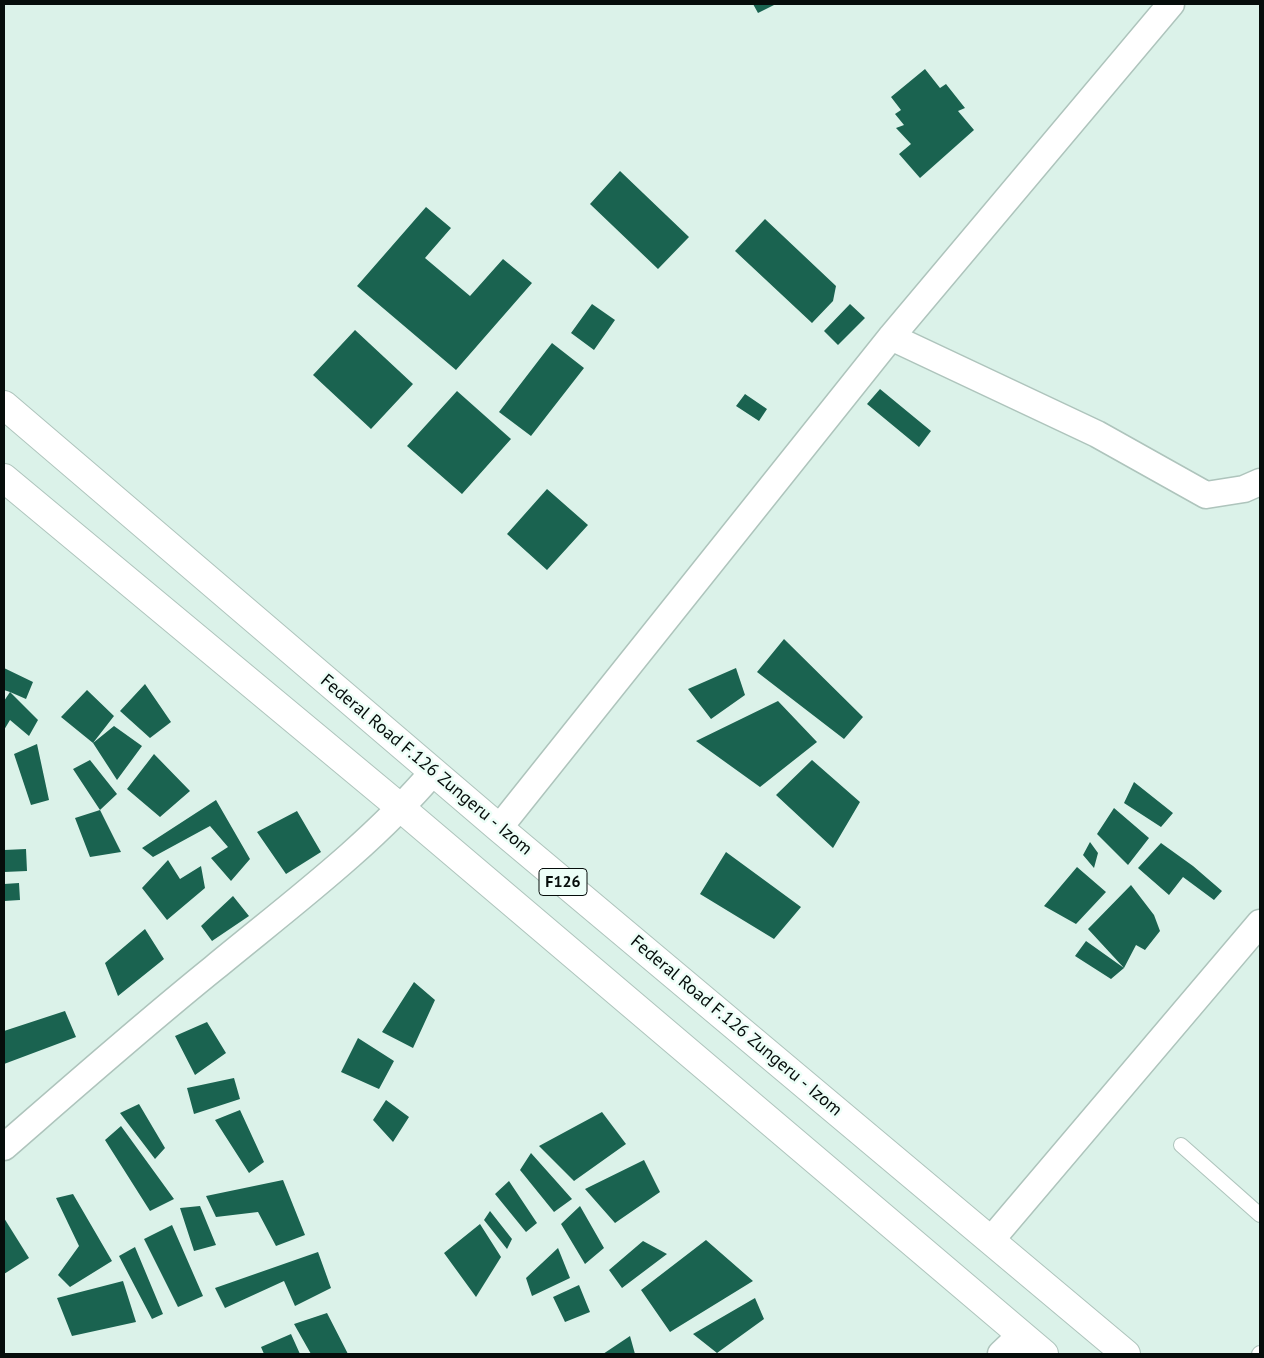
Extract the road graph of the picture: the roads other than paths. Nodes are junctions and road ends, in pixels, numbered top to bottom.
1 (1171, 4) edge
2 (891, 337) junction
3 (4, 406) edge
4 (4, 478) edge
5 (1260, 482) edge
6 (434, 772) junction
7 (402, 809) junction
8 (499, 828) junction
9 (1260, 923) edge
10 (1181, 1145) dead end
11 (4, 1147) edge
12 (1260, 1215) edge
13 (991, 1240) junction
14 (1021, 1335) junction
15 (1001, 1354) edge
16 (1044, 1354) edge
17 (1126, 1354) edge

1 - 2 street
2 - 5 street
2 - 8 street
3 - 6 main road, Federal Road F.126 Zungeru - Izom / F126
4 - 7 main road, F126
6 - 7 street
6 - 8 main road, Federal Road F.126 Zungeru - Izom / F126
7 - 11 street
7 - 14 main road, F126
8 - 13 main road, Federal Road F.126 Zungeru - Izom / F126
9 - 13 street
10 - 12 lane
13 - 17 main road, Federal Road F.126 Zungeru - Izom / F126
14 - 15 street
14 - 16 main road, F126

